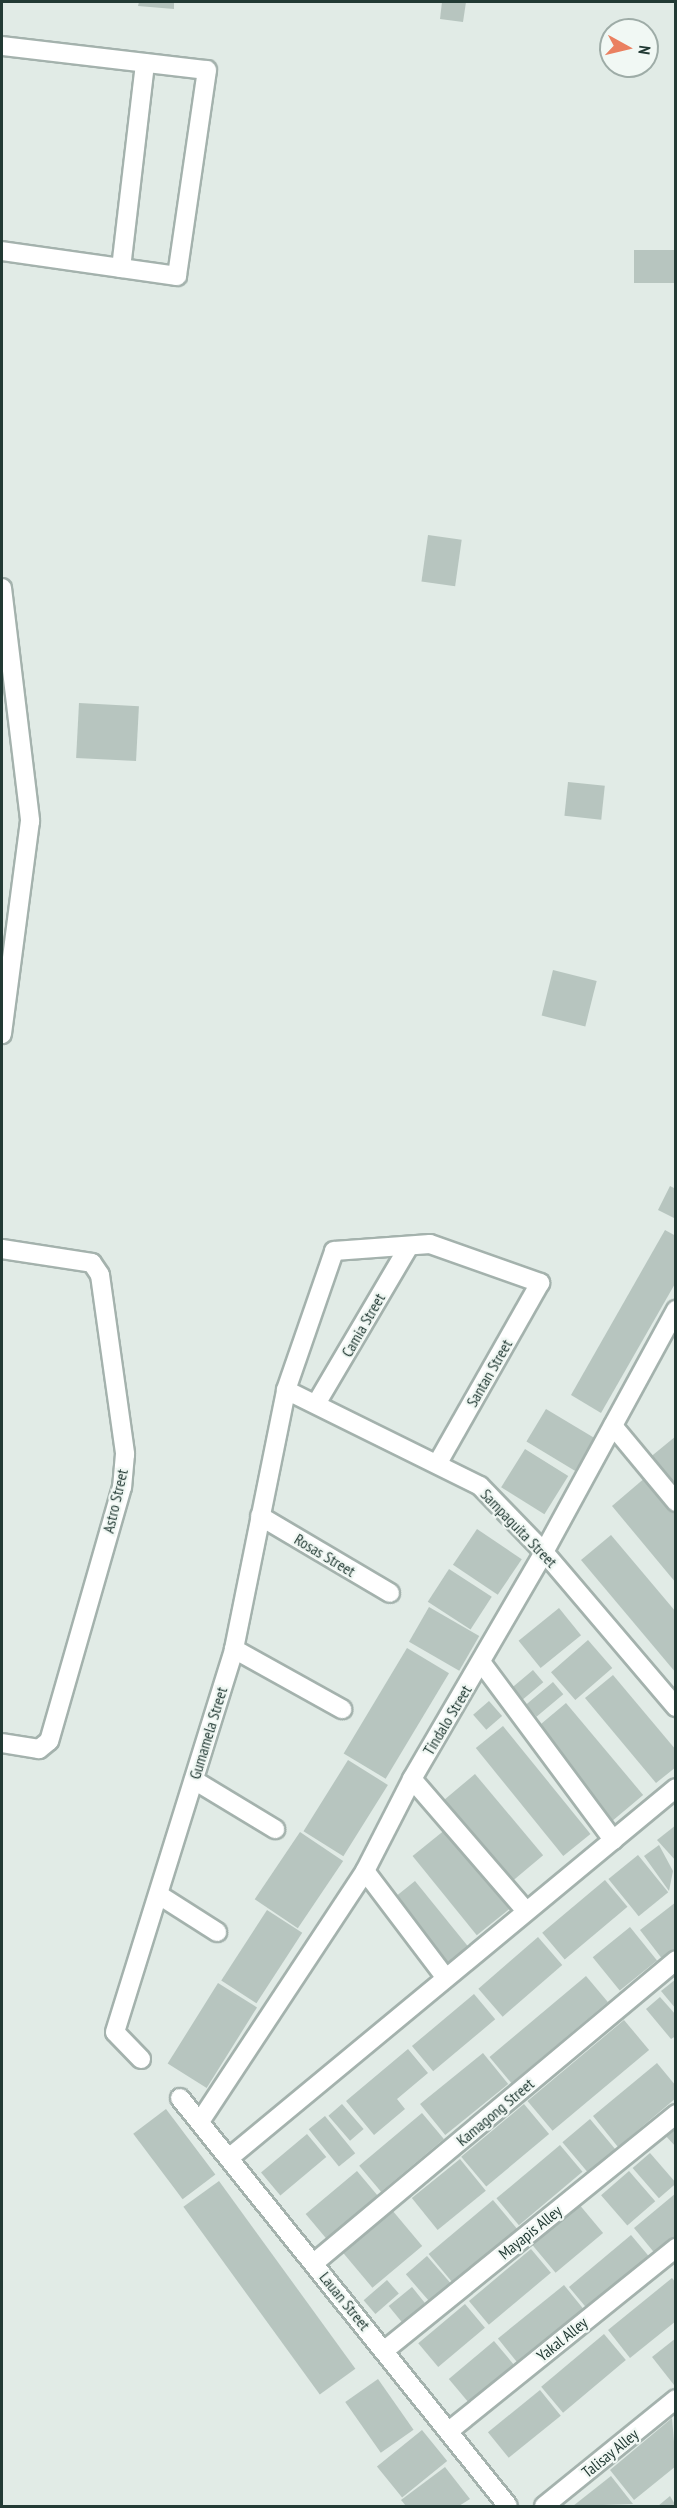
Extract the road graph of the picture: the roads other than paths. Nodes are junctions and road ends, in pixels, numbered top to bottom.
1 (2, 46) edge
2 (145, 63) junction
3 (2, 251) edge
4 (121, 268) junction
5 (2, 588) edge
6 (2, 1034) edge
7 (409, 1246) junction
8 (2, 1250) edge
9 (675, 1314) edge
10 (286, 1390) junction
11 (316, 1404) junction
12 (613, 1426) junction
13 (437, 1464) junction
14 (675, 1502) edge
15 (261, 1516) junction
16 (544, 1552) junction
17 (390, 1593) dead end
18 (234, 1649) junction
19 (481, 1662) junction
20 (675, 1707) edge
21 (342, 1708) dead end
22 (2, 1743) edge
23 (412, 1779) junction
24 (194, 1780) junction
25 (675, 1788) edge
26 (275, 1829) dead end
27 (613, 1840) junction
28 (365, 1871) junction
29 (159, 1895) junction
30 (526, 1911) junction
31 (217, 1932) dead end
32 (675, 1960) edge
33 (446, 1978) junction
34 (141, 2059) dead end
35 (180, 2098) dead end
36 (675, 2114) edge
37 (201, 2121) junction
38 (229, 2158) junction
39 (675, 2248) edge
40 (314, 2263) junction
41 (385, 2350) junction
42 (675, 2399) edge
43 (449, 2431) junction
44 (508, 2506) edge
45 (544, 2506) edge

1 - 2 street
2 - 4 street
2 - 4 street
3 - 4 street
5 - 6 street
7 - 10 street, Gumamela Street
7 - 11 street, Camia Street
7 - 13 street, Santan Street
8 - 22 street, Astro Street
9 - 12 street, Tindalo Street
10 - 11 street, Sampaguita Street
10 - 15 street, Gumamela Street
11 - 13 street, Sampaguita Street
12 - 14 street
12 - 16 street, Tindalo Street
13 - 16 street, Sampaguita Street
15 - 17 street, Rosas Street
15 - 18 street, Gumamela Street
16 - 19 street, Tindalo Street
16 - 20 street, Sampaguita Street
18 - 21 street
18 - 24 street, Gumamela Street
19 - 23 street, Tindalo Street
19 - 27 street
23 - 28 street, Tindalo Street
23 - 30 street
24 - 26 street
24 - 29 street, Gumamela Street
25 - 27 street
27 - 30 street
28 - 33 street
28 - 37 street, Tindalo Street
29 - 31 street
29 - 34 street, Gumamela Street
30 - 33 street
32 - 40 street, Kamagong Street
33 - 38 street
35 - 37 street, Lauan Street
36 - 41 street, Mayapis Alley
37 - 38 street, Lauan Street
38 - 40 street, Lauan Street
39 - 43 street, Yakal Alley
40 - 41 street, Lauan Street
41 - 43 street, Lauan Street
42 - 45 street, Talisay Alley
43 - 44 street, Lauan Street

